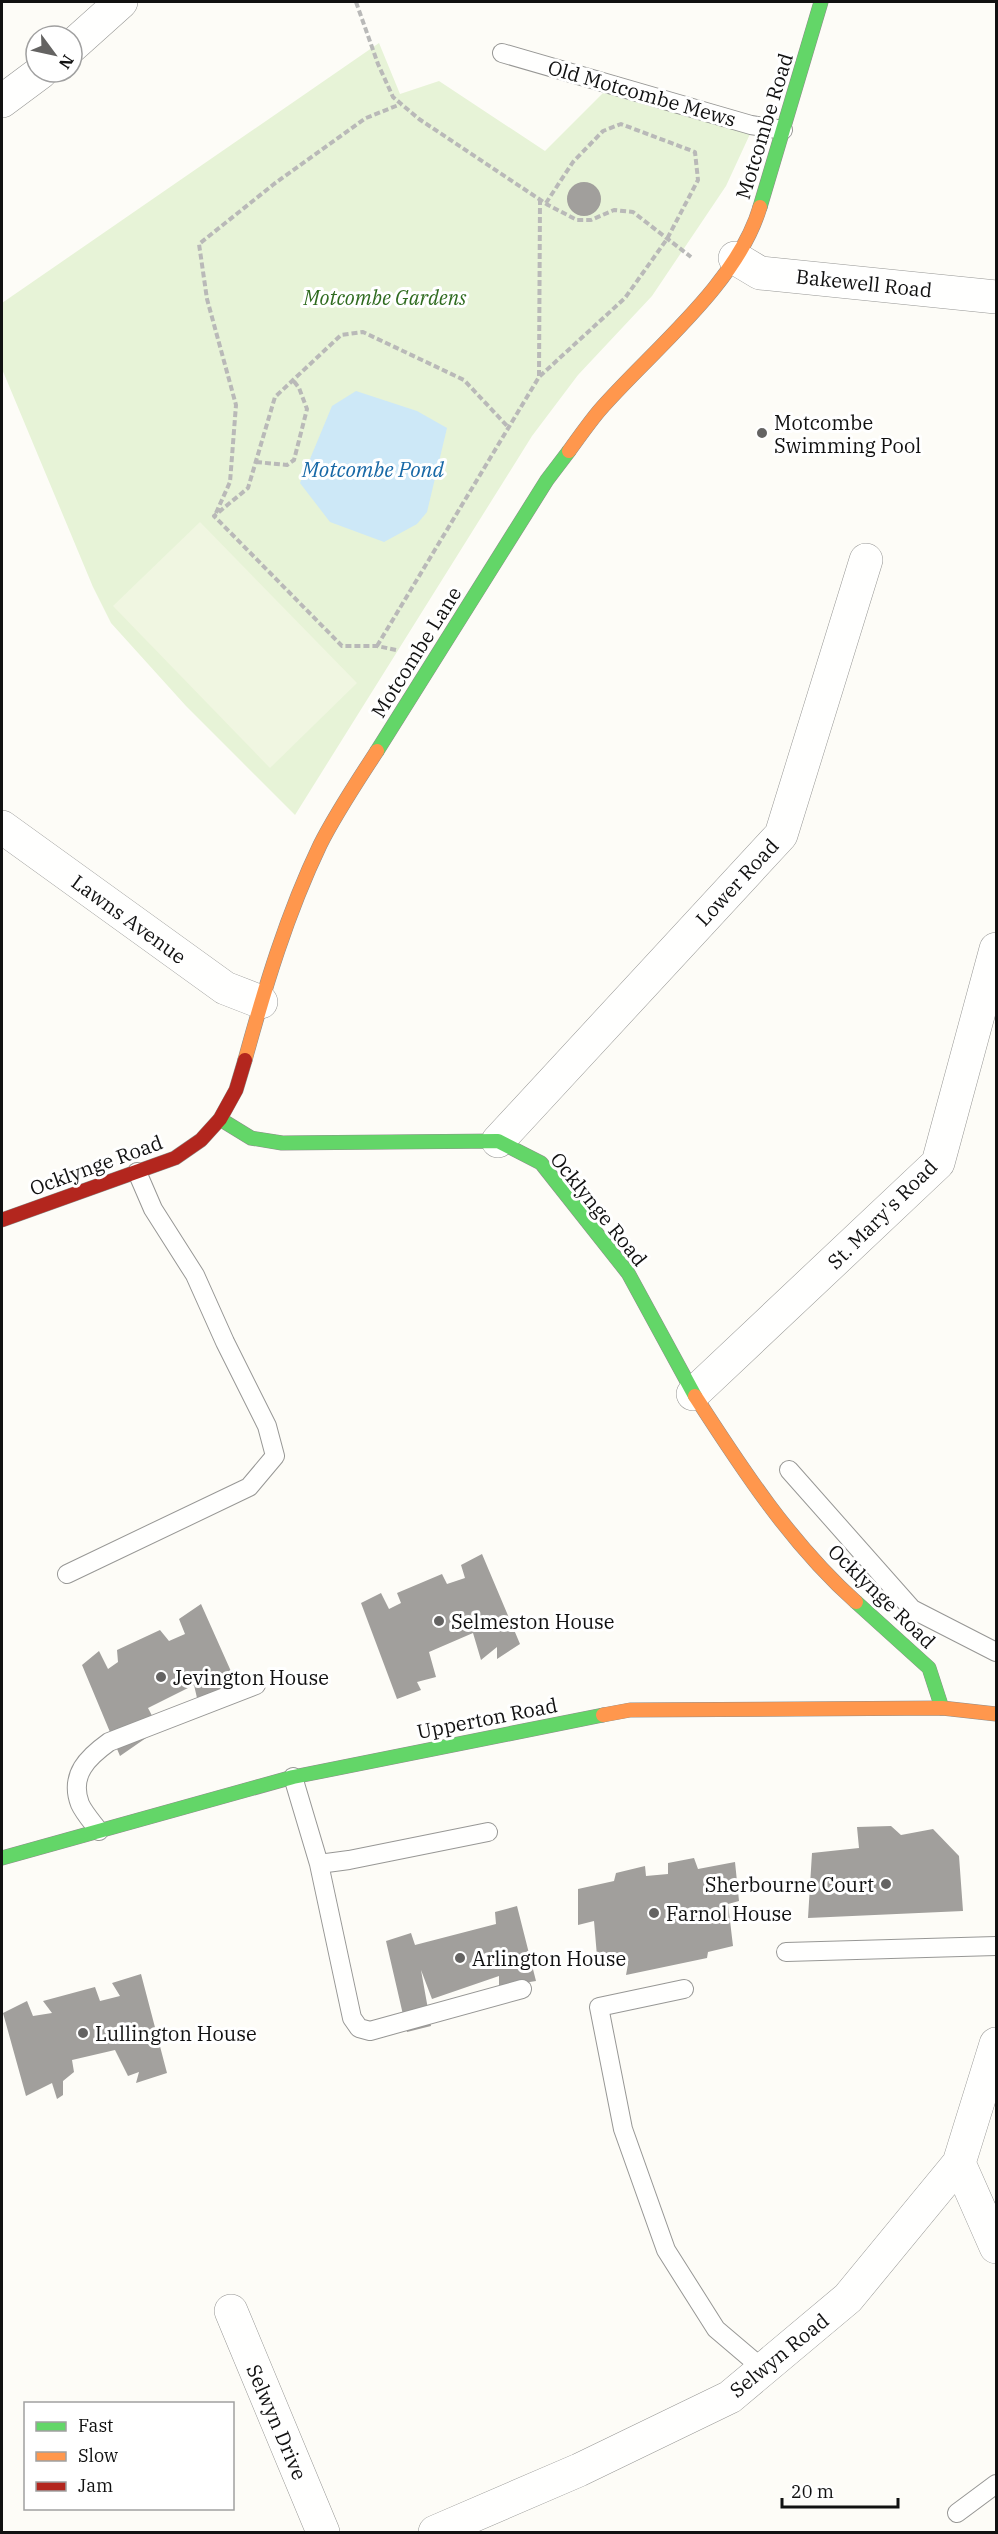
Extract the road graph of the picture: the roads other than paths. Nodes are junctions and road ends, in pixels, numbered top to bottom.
1 (121, 2) edge
2 (821, 2) edge
3 (84, 35) edge
4 (502, 53) dead end
5 (24, 84) edge
6 (2, 100) edge
7 (783, 130) junction
8 (727, 268) junction
9 (996, 297) edge
10 (866, 560) dead end
11 (2, 827) edge
12 (996, 949) edge
13 (261, 1002) junction
14 (220, 1119) junction
15 (498, 1141) junction
16 (136, 1172) junction
17 (2, 1220) edge
18 (693, 1394) junction
19 (789, 1470) dead end
20 (67, 1574) dead end
21 (996, 1652) edge
22 (256, 1685) dead end
23 (942, 1708) junction
24 (995, 1721) edge
25 (293, 1777) junction
26 (99, 1831) junction
27 (488, 1832) dead end
28 (2, 1858) edge
29 (319, 1864) junction
30 (996, 1946) edge
31 (786, 1952) dead end
32 (522, 1989) dead end
33 (684, 1989) dead end
34 (996, 2044) edge
35 (959, 2163) junction
36 (996, 2247) edge
37 (231, 2311) dead end
38 (763, 2369) junction
39 (996, 2484) edge
40 (957, 2513) dead end
41 (323, 2532) edge
42 (435, 2532) edge

1 - 3 street
2 - 7 street, Motcombe Road
4 - 7 lane, Old Motcombe Mews
5 - 6 street
7 - 8 street, Motcombe Road
8 - 9 street, Bakewell Road
8 - 13 street, Motcombe Lane
10 - 15 street, Lower Road
11 - 13 street, Lawns Avenue
12 - 18 street, St. Mary's Road
13 - 14 street, Motcombe Lane
14 - 15 street, Ocklynge Road
14 - 16 street, Ocklynge Road
15 - 18 street, Ocklynge Road
16 - 17 street, Ocklynge Road
16 - 20 lane
18 - 23 street, Ocklynge Road
19 - 21 lane
22 - 26 lane
23 - 24 street, Upperton Road
23 - 25 street, Upperton Road
25 - 26 street, Upperton Road
25 - 29 lane
26 - 28 street, Upperton Road
27 - 29 lane
29 - 32 lane
30 - 31 lane
33 - 38 lane
34 - 35 street, Selwyn Road
35 - 36 street
35 - 38 street, Selwyn Road
37 - 41 street, Selwyn Drive
38 - 42 street, Selwyn Road
39 - 40 lane

